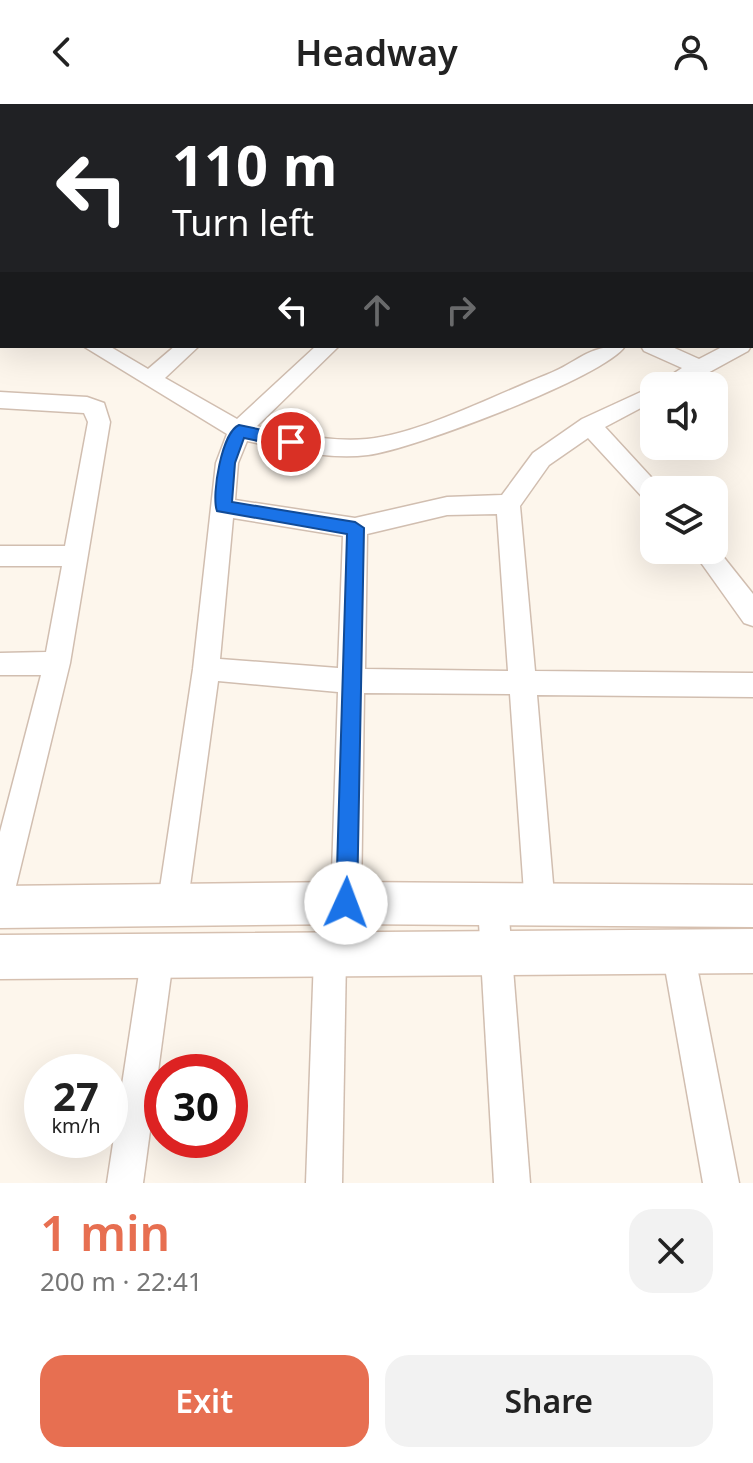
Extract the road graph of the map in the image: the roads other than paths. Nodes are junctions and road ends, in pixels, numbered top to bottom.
1 (97, 348) edge
2 (187, 348) edge
3 (327, 348) edge
4 (612, 348) edge
5 (655, 348) edge
6 (737, 348) edge
7 (700, 368) junction
8 (692, 372) edge
9 (151, 378) junction
10 (640, 399) edge
11 (0, 400) edge
12 (590, 425) junction
13 (239, 431) junction
14 (640, 480) edge
15 (508, 504) junction
16 (223, 507) junction
17 (355, 528) junction
18 (0, 556) edge
19 (76, 556) junction
20 (717, 564) edge
21 (753, 615) edge
22 (57, 663) junction
23 (0, 664) edge
24 (206, 669) junction
25 (352, 681) junction
26 (522, 681) junction
27 (753, 685) edge
28 (0, 890) edge
29 (346, 903) junction
30 (493, 905) junction
31 (753, 906) edge
32 (0, 907) edge
33 (540, 907) junction
34 (172, 908) junction
35 (496, 951) junction
36 (678, 951) junction
37 (753, 951) edge
38 (0, 957) edge
39 (330, 957) junction
40 (157, 960) junction
41 (125, 1183) edge
42 (324, 1183) edge
43 (512, 1183) edge
44 (721, 1183) edge

1 - 9 street
2 - 9 street
3 - 13 street
4 - 13 street
5 - 7 street
6 - 7 street
7 - 8 street
9 - 13 street
10 - 12 street
11 - 19 street
12 - 14 street
12 - 15 street
13 - 16 street
15 - 17 street
15 - 26 street
16 - 17 street
16 - 24 street
17 - 25 street
18 - 19 street
19 - 22 street
20 - 21 street
22 - 23 street
22 - 28 street
24 - 25 street
24 - 34 street
25 - 26 street
25 - 29 street
26 - 27 street
26 - 33 street
29 - 30 street
29 - 34 street
30 - 33 street
30 - 35 street
31 - 33 street
32 - 34 street
35 - 36 street
35 - 39 street
35 - 43 street
36 - 37 street
36 - 44 street
38 - 40 street
39 - 40 street
39 - 42 street
40 - 41 street

